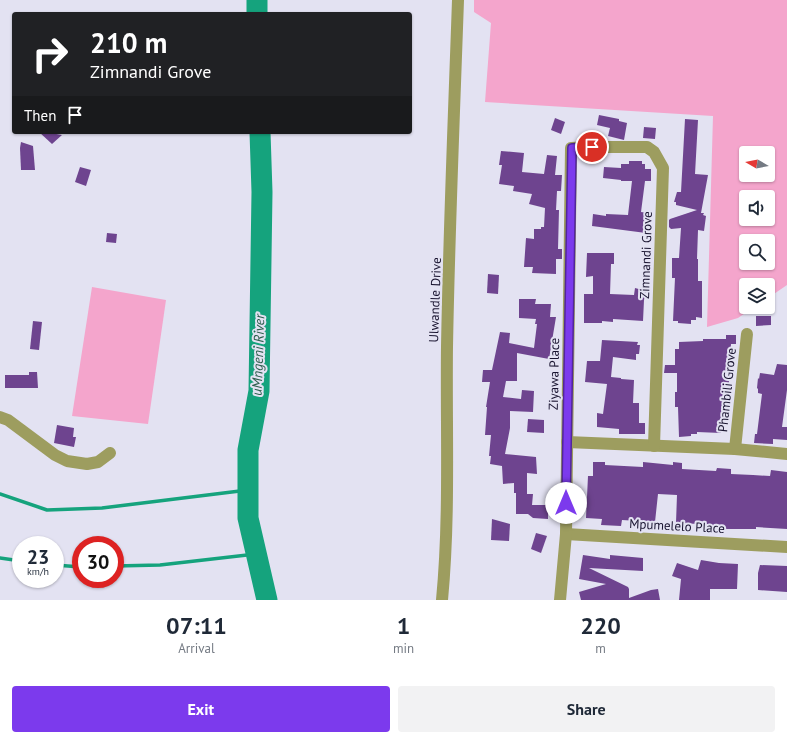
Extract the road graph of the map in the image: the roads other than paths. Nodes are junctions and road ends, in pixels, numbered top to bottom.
1 (458, 0) edge
2 (572, 148) joint
3 (747, 334) dead end
4 (0, 417) edge
5 (567, 442) junction
6 (654, 446) junction
7 (735, 449) junction
8 (110, 453) dead end
9 (787, 454) edge
10 (566, 534) junction
11 (787, 547) edge
12 (442, 600) edge
13 (560, 600) edge

1 - 12 street, Ulwandle Drive
2 - 5 street, Ziyawa Place
2 - 6 street, Zimnandi Grove
3 - 7 street, Phambili Grove
4 - 8 street
5 - 6 street
5 - 10 street, Ziyawa Place
6 - 7 street
7 - 9 street
10 - 11 street, Mpumelelo Place
10 - 13 street, Ziyawa Place

